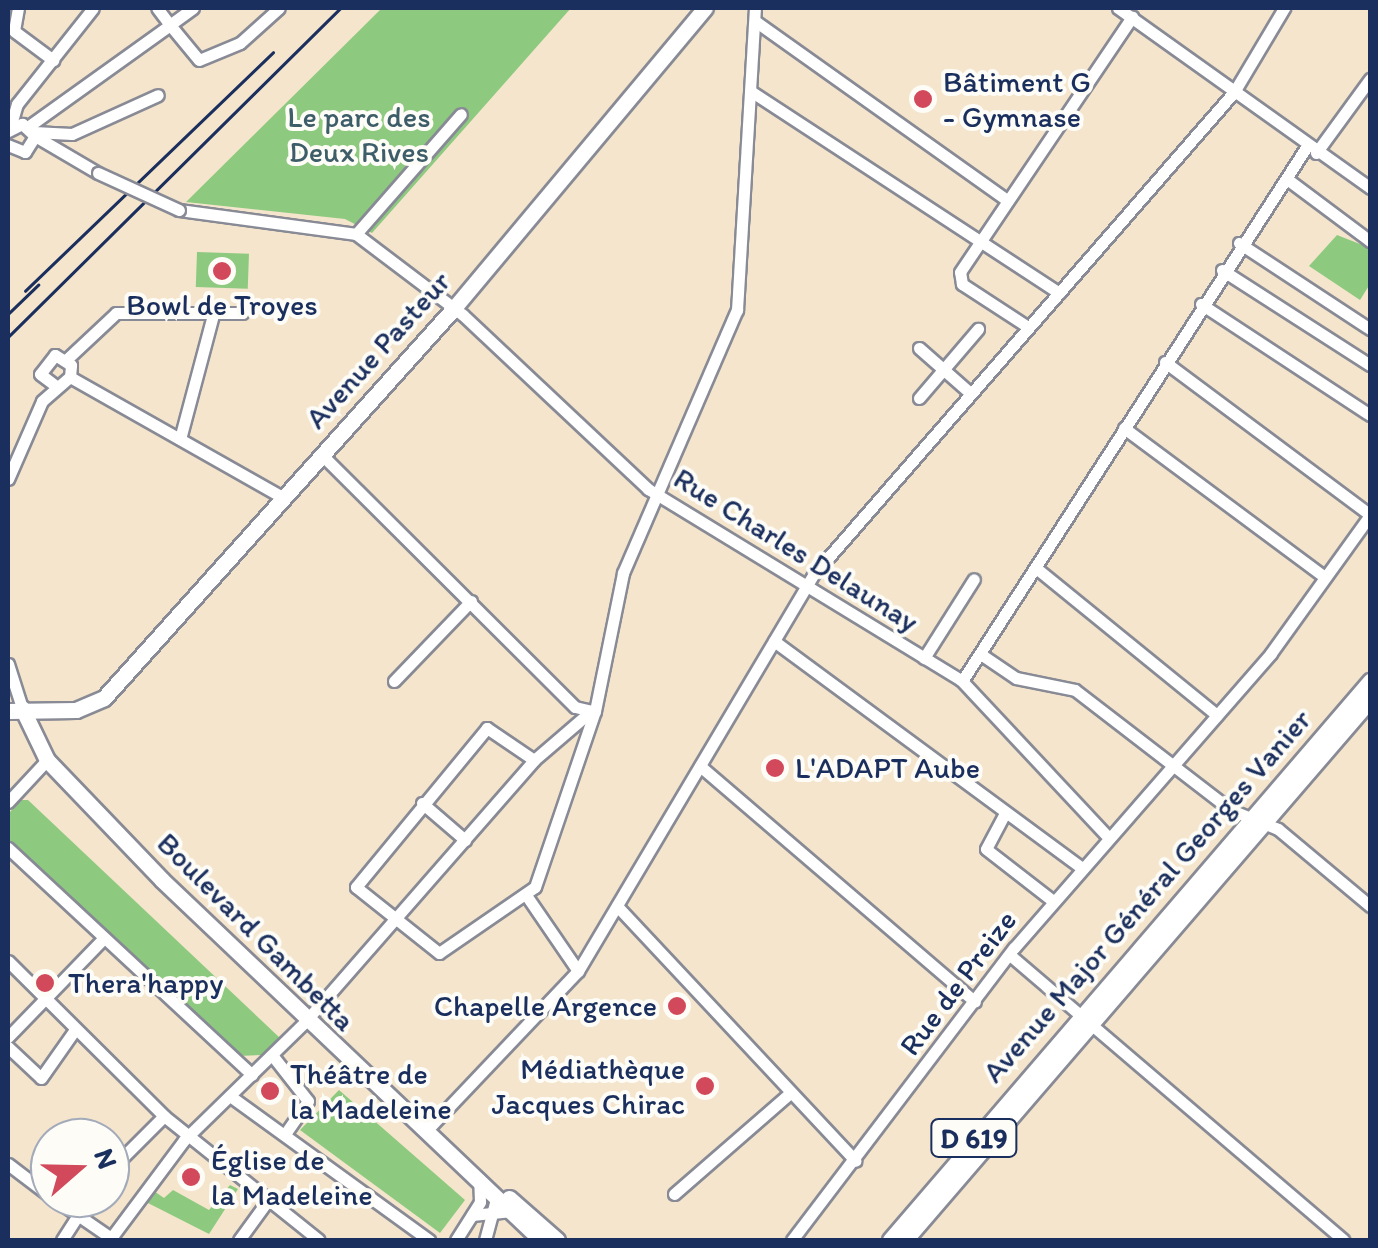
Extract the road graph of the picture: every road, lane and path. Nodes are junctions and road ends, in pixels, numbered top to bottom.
1 (18, 8) edge
2 (93, 8) edge
3 (157, 8) edge
4 (193, 8) edge
5 (279, 8) edge
6 (705, 8) edge
7 (1118, 8) edge
8 (1145, 8) edge
9 (1284, 8) edge
10 (755, 14) edge
11 (1134, 19) junction
12 (170, 26) junction
13 (54, 60) junction
14 (1370, 79) edge
15 (30, 92) junction
16 (752, 92) junction
17 (1234, 92) junction
18 (158, 94) dead end
19 (462, 114) dead end
20 (9, 130) edge
21 (31, 130) junction
22 (1312, 149) junction
23 (12, 150) edge
24 (58, 155) junction
25 (1287, 178) junction
26 (1370, 188) edge
27 (1007, 200) junction
28 (356, 234) junction
29 (981, 241) junction
30 (1370, 241) edge
31 (1239, 243) junction
32 (1222, 270) junction
33 (1060, 294) junction
34 (1200, 304) junction
35 (454, 308) junction
36 (214, 310) junction
37 (242, 314) dead end
38 (1028, 327) junction
39 (1370, 328) edge
40 (978, 329) dead end
41 (918, 348) dead end
42 (67, 360) junction
43 (1165, 362) junction
44 (1370, 365) edge
45 (943, 370) junction
46 (70, 378) junction
47 (43, 380) junction
48 (57, 387) junction
49 (970, 393) junction
50 (919, 398) dead end
51 (1370, 416) edge
52 (26, 424) dead end
53 (1124, 428) junction
54 (180, 439) junction
55 (322, 455) junction
56 (8, 479) edge
57 (659, 496) junction
58 (284, 498) junction
59 (1370, 515) edge
60 (1036, 568) junction
61 (1322, 576) junction
62 (974, 579) dead end
63 (806, 588) junction
64 (471, 601) junction
65 (774, 641) junction
66 (982, 655) junction
67 (924, 658) junction
68 (8, 664) edge
69 (962, 681) junction
70 (1370, 681) edge
71 (394, 682) dead end
72 (1370, 700) edge
73 (576, 707) junction
74 (12, 708) edge
75 (593, 709) junction
76 (1216, 716) junction
77 (560, 734) junction
78 (583, 750) junction
79 (47, 760) junction
80 (534, 760) junction
81 (1174, 764) junction
82 (700, 766) junction
83 (8, 802) edge
84 (422, 803) junction
85 (1004, 814) junction
86 (1251, 818) junction
87 (1268, 823) junction
88 (1108, 837) junction
89 (466, 840) junction
90 (8, 848) edge
91 (1082, 868) junction
92 (526, 895) junction
93 (1054, 901) junction
94 (618, 906) junction
95 (1370, 906) edge
96 (393, 922) junction
97 (104, 938) junction
98 (1010, 956) junction
99 (8, 961) edge
100 (578, 970) junction
101 (43, 998) junction
102 (975, 1002) junction
103 (1080, 1018) junction
104 (304, 1023) junction
105 (74, 1031) junction
106 (8, 1037) edge
107 (8, 1047) edge
108 (272, 1055) junction
109 (252, 1075) junction
110 (790, 1093) junction
111 (230, 1096) junction
112 (164, 1116) junction
113 (427, 1130) junction
114 (285, 1134) junction
115 (188, 1138) junction
116 (130, 1150) edge
117 (856, 1162) junction
118 (8, 1164) edge
119 (478, 1175) junction
120 (30, 1181) edge
121 (674, 1194) dead end
122 (498, 1200) junction
123 (266, 1203) junction
124 (471, 1216) junction
125 (75, 1218) edge
126 (79, 1218) edge
127 (531, 1233) edge
128 (62, 1240) edge
129 (113, 1240) edge
130 (238, 1240) edge
131 (319, 1240) edge
132 (430, 1240) edge
133 (456, 1240) edge
134 (485, 1240) edge
135 (558, 1240) edge
136 (792, 1240) edge
137 (890, 1240) edge
138 (904, 1240) edge
139 (1343, 1240) edge

1 - 13 street
2 - 13 street
3 - 12 street
4 - 12 street
5 - 12 street
6 - 35 main road, Avenue Pasteur
7 - 11 street
8 - 11 street
9 - 17 street
10 - 16 street
10 - 27 street
11 - 17 street
11 - 27 street
12 - 21 street
13 - 15 street
14 - 22 street
15 - 20 street
15 - 21 street
16 - 29 street
16 - 57 street
17 - 22 street
17 - 33 street
18 - 21 street
19 - 28 street
20 - 21 street
21 - 23 street
21 - 24 street
22 - 25 street
22 - 26 street
23 - 24 street
24 - 28 street, bridge
25 - 30 street
25 - 31 street
27 - 29 street
28 - 35 street, Rue Charles Delaunay
29 - 33 street
29 - 38 street
31 - 32 street
31 - 39 street
32 - 34 street
32 - 44 street
33 - 38 street
34 - 43 street
34 - 51 street
35 - 55 main road, Avenue Pasteur
35 - 57 street, Rue Charles Delaunay
36 - 37 street
36 - 42 street
36 - 54 street
38 - 49 street
40 - 45 street
41 - 45 street
42 - 46 street
42 - 47 street
43 - 53 street
43 - 59 street
45 - 49 street
45 - 50 street
46 - 48 street
46 - 54 street
47 - 48 street
47 - 52 street
48 - 56 street
49 - 63 street
53 - 60 street
53 - 61 street
54 - 58 street
55 - 58 main road, Avenue Pasteur
55 - 64 street
57 - 63 street, Rue Charles Delaunay
57 - 75 street
58 - 74 main road, Avenue Pasteur
59 - 61 street, Rue de Preize
60 - 66 street
60 - 76 street
61 - 76 street, Rue de Preize
62 - 67 street
63 - 65 street
63 - 67 street, Rue Charles Delaunay
64 - 71 street
64 - 73 street
65 - 82 street
65 - 85 street
66 - 69 street
66 - 81 street
67 - 69 street, Rue Charles Delaunay
68 - 74 street
69 - 88 street, Rue Charles Delaunay
70 - 86 main road, Avenue Major Général Georges Vanier / D 619
72 - 87 main road, D 619
73 - 75 street
73 - 77 street
74 - 79 main road, Boulevard Gambetta
75 - 77 street
75 - 78 street
76 - 81 street, Rue de Preize
77 - 78 street
77 - 80 street
78 - 92 street
79 - 83 street
79 - 104 main road, Boulevard Gambetta
80 - 84 street
80 - 89 street
81 - 86 street
81 - 88 street, Rue de Preize
82 - 94 street
82 - 102 street
84 - 89 street
84 - 96 street
85 - 91 street
85 - 93 street
86 - 87 street
86 - 103 main road, Avenue Major Général Georges Vanier / D 619
87 - 95 street
87 - 103 main road, D 619
88 - 91 street, Rue de Preize
89 - 96 street
90 - 97 street
91 - 93 street, Rue de Preize
92 - 96 street
92 - 100 street
93 - 98 street, Rue de Preize
94 - 100 street
94 - 110 street
96 - 104 street
97 - 101 street
97 - 109 street
98 - 102 street, Rue de Preize
98 - 103 street
99 - 101 street
100 - 113 street
101 - 105 street
101 - 106 street
102 - 117 street, Rue de Preize
103 - 137 main road, Avenue Major Général Georges Vanier / D 619
103 - 138 main road, D 619
103 - 139 street
104 - 108 street
104 - 113 main road, Boulevard Gambetta
105 - 107 street
105 - 112 street
108 - 109 street
108 - 114 street
109 - 111 street
110 - 117 street
110 - 121 street
111 - 114 street
111 - 115 street
112 - 115 street
112 - 116 street
113 - 119 main road, Boulevard Gambetta
114 - 132 street
115 - 123 street
115 - 129 street
117 - 136 street, Rue de Preize
118 - 120 street
119 - 122 main road, Boulevard Gambetta
119 - 124 street
122 - 124 street
122 - 127 main road, Boulevard Gambetta
122 - 127 main road, Boulevard Gambetta
122 - 134 street
123 - 130 street
123 - 131 street
124 - 133 street
125 - 128 street
126 - 129 street
127 - 135 main road, Boulevard Gambetta

